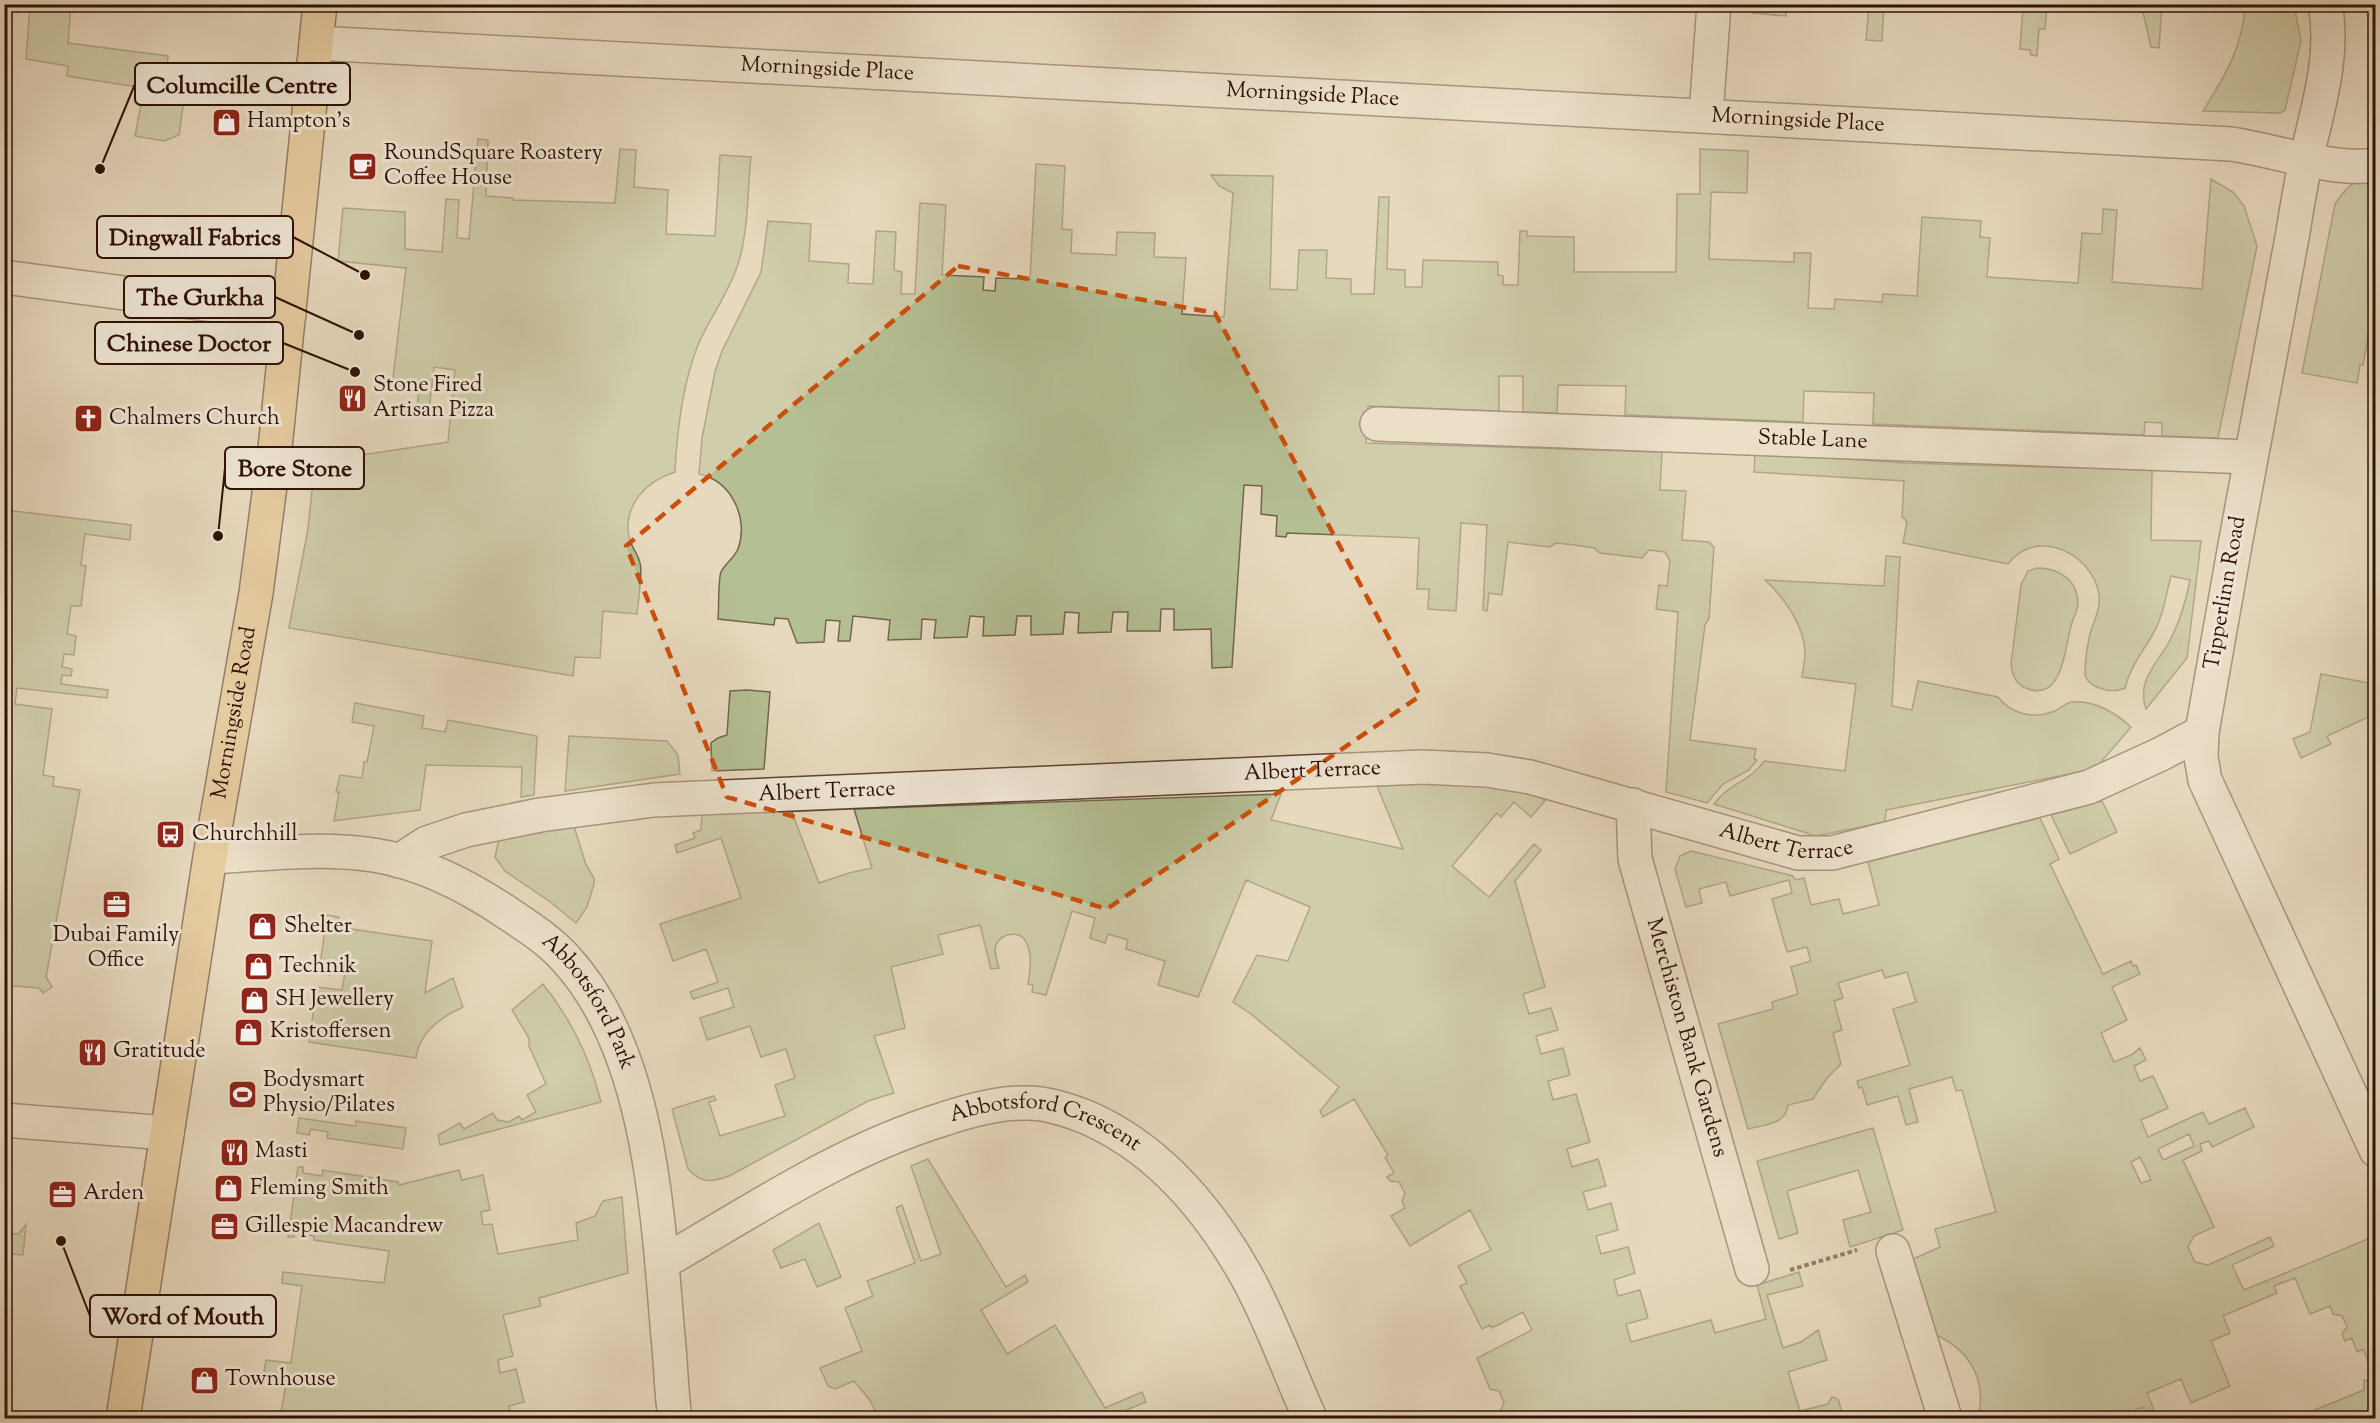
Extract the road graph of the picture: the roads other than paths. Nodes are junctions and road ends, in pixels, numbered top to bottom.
1 (320, 4) edge
2 (1714, 4) edge
3 (2325, 4) edge
4 (316, 43) junction
5 (1706, 115) junction
6 (2307, 159) junction
7 (2376, 165) edge
8 (4, 277) edge
9 (289, 315) junction
10 (1377, 424) dead end
11 (2250, 457) junction
12 (2202, 732) junction
13 (1633, 805) junction
14 (210, 857) junction
15 (399, 861) junction
16 (4, 1120) edge
17 (167, 1133) junction
18 (2376, 1150) edge
19 (1893, 1251) road end
20 (662, 1263) junction
21 (1752, 1269) road end
22 (123, 1419) edge
23 (675, 1419) edge
24 (1310, 1419) edge
25 (1945, 1419) edge

1 - 4 main road, Morningside Road
2 - 5 street
3 - 6 street, Tipperlinn Road
4 - 5 street, Morningside Place
4 - 9 main road, Morningside Road
5 - 6 street, Morningside Place
6 - 7 street, Morningside Place
6 - 11 street, Tipperlinn Road
8 - 9 street
9 - 14 main road, Morningside Road
10 - 11 street, Stable Lane
11 - 12 street, Tipperlinn Road
12 - 13 street, Albert Terrace
12 - 18 street, Tipperlinn Road
13 - 15 street, Albert Terrace
13 - 21 street, Merchiston Bank Gardens
14 - 15 street, Abbotsford Park
14 - 17 main road, Morningside Road
15 - 20 street, Abbotsford Park
16 - 17 street
17 - 22 main road, Morningside Road
19 - 25 street
20 - 23 street, Abbotsford Park
20 - 24 street, Abbotsford Crescent

